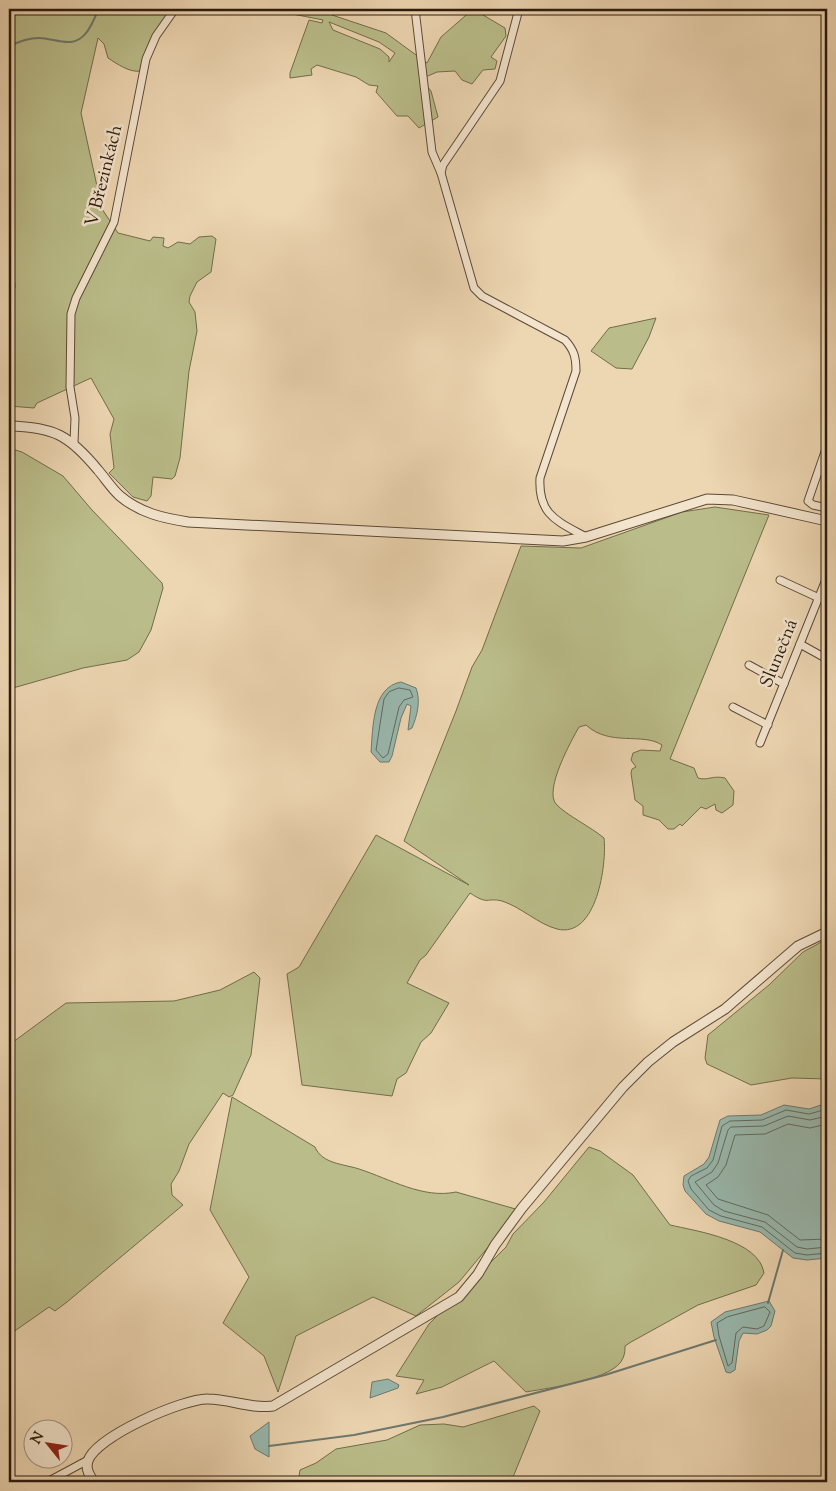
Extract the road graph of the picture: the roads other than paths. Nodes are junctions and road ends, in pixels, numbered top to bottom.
1 (175, 9) edge
2 (415, 9) edge
3 (519, 9) edge
4 (441, 173) junction
5 (9, 426) edge
6 (74, 442) junction
7 (827, 446) edge
8 (827, 508) edge
9 (827, 521) edge
10 (586, 537) junction
11 (827, 577) edge
12 (780, 580) dead end
13 (819, 598) junction
14 (800, 644) junction
15 (827, 659) edge
16 (749, 665) dead end
17 (784, 684) junction
18 (733, 707) dead end
19 (768, 725) junction
20 (760, 743) dead end
21 (827, 932) edge
22 (88, 1460) junction
23 (47, 1482) edge
24 (94, 1482) edge

1 - 6 street, V Březinkách
2 - 4 street
3 - 4 street
4 - 10 street
5 - 6 street
6 - 10 street
7 - 8 street
9 - 10 street
11 - 13 street, Slunečná
12 - 13 street
13 - 14 street, Slunečná
14 - 15 street
14 - 17 street, Slunečná
16 - 17 street
17 - 19 street, Slunečná
18 - 19 street
19 - 20 street, Slunečná
21 - 22 street
22 - 23 street
22 - 24 street

